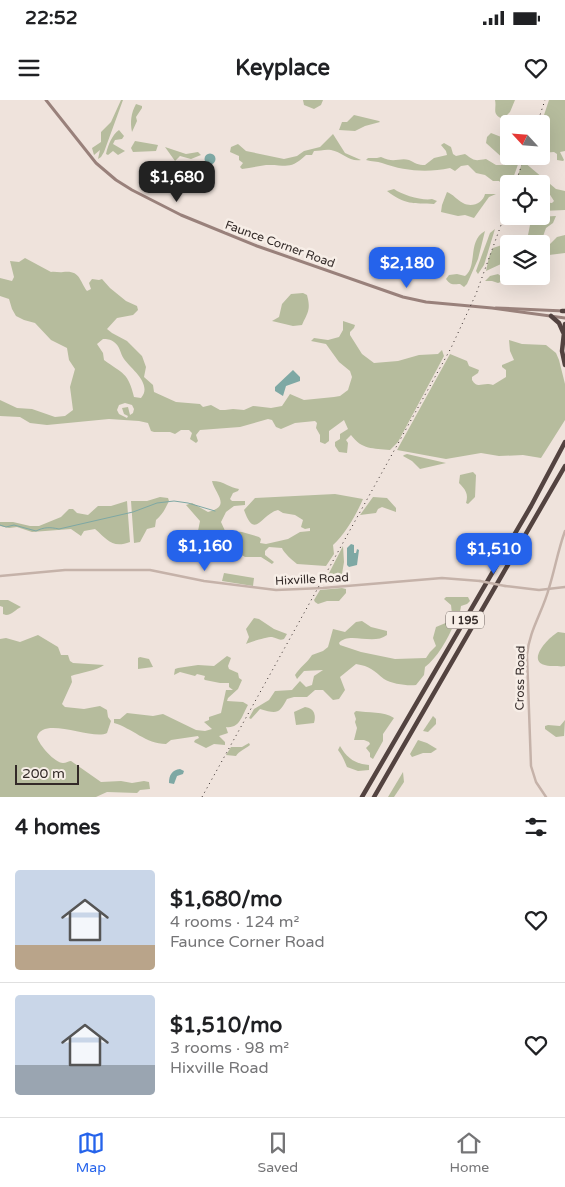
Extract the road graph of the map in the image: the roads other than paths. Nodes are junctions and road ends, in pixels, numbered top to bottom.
1 (46, 100) edge
2 (523, 311) junction
3 (564, 311) edge
4 (551, 316) junction
5 (565, 318) edge
6 (565, 324) edge
7 (564, 333) junction
8 (565, 365) edge
9 (565, 436) edge
10 (565, 442) edge
11 (556, 460) junction
12 (565, 466) edge
13 (565, 531) edge
14 (0, 576) edge
15 (565, 587) edge
16 (549, 590) junction
17 (362, 797) edge
18 (374, 797) edge
19 (546, 797) edge

1 - 2 main road, Faunce Corner Road
2 - 3 main road, Faunce Corner Road
2 - 4 main road, Faunce Corner Road
4 - 5 main road, Faunce Corner Road
4 - 7 highway
6 - 7 highway
7 - 8 highway
9 - 11 highway
10 - 11 highway, I 195
11 - 17 highway, I 195
12 - 18 highway, I 195
13 - 16 street, Cross Road
14 - 16 street, Hixville Road, bridge
15 - 16 street, Hixville Road
16 - 19 street, Cross Road

